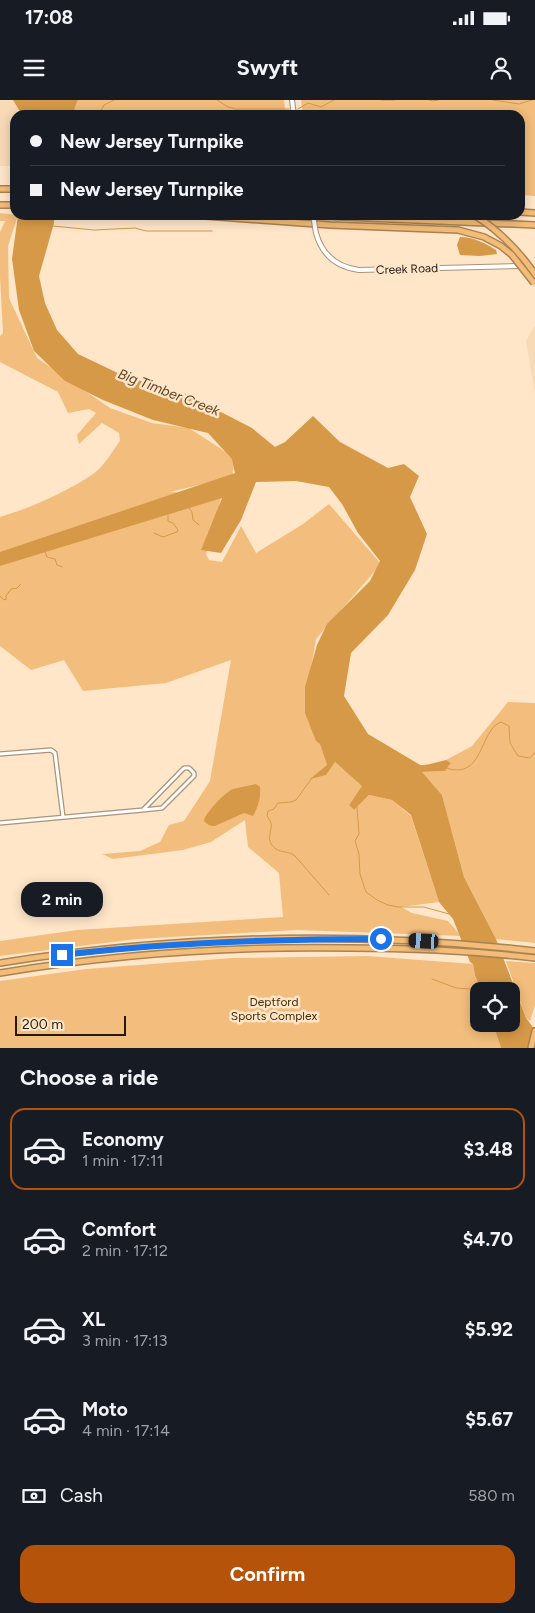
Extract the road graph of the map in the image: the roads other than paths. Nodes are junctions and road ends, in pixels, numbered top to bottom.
1 (261, 220) edge
2 (314, 220) edge
3 (405, 220) edge
4 (481, 220) edge
5 (535, 226) edge
6 (535, 265) edge
7 (535, 274) edge
8 (535, 284) edge
9 (0, 754) edge
10 (143, 810) junction
11 (63, 817) junction
12 (0, 823) edge
13 (535, 951) edge
14 (535, 958) edge
15 (0, 963) edge
16 (0, 973) edge
17 (535, 1031) edge
18 (531, 1048) edge

1 - 8 highway, bridge
2 - 6 street, Creek Road, bridge
3 - 5 highway
4 - 7 highway, bridge
9 - 11 street
10 - 10 street
10 - 11 street
11 - 12 street
13 - 15 highway
14 - 16 highway
17 - 18 highway

